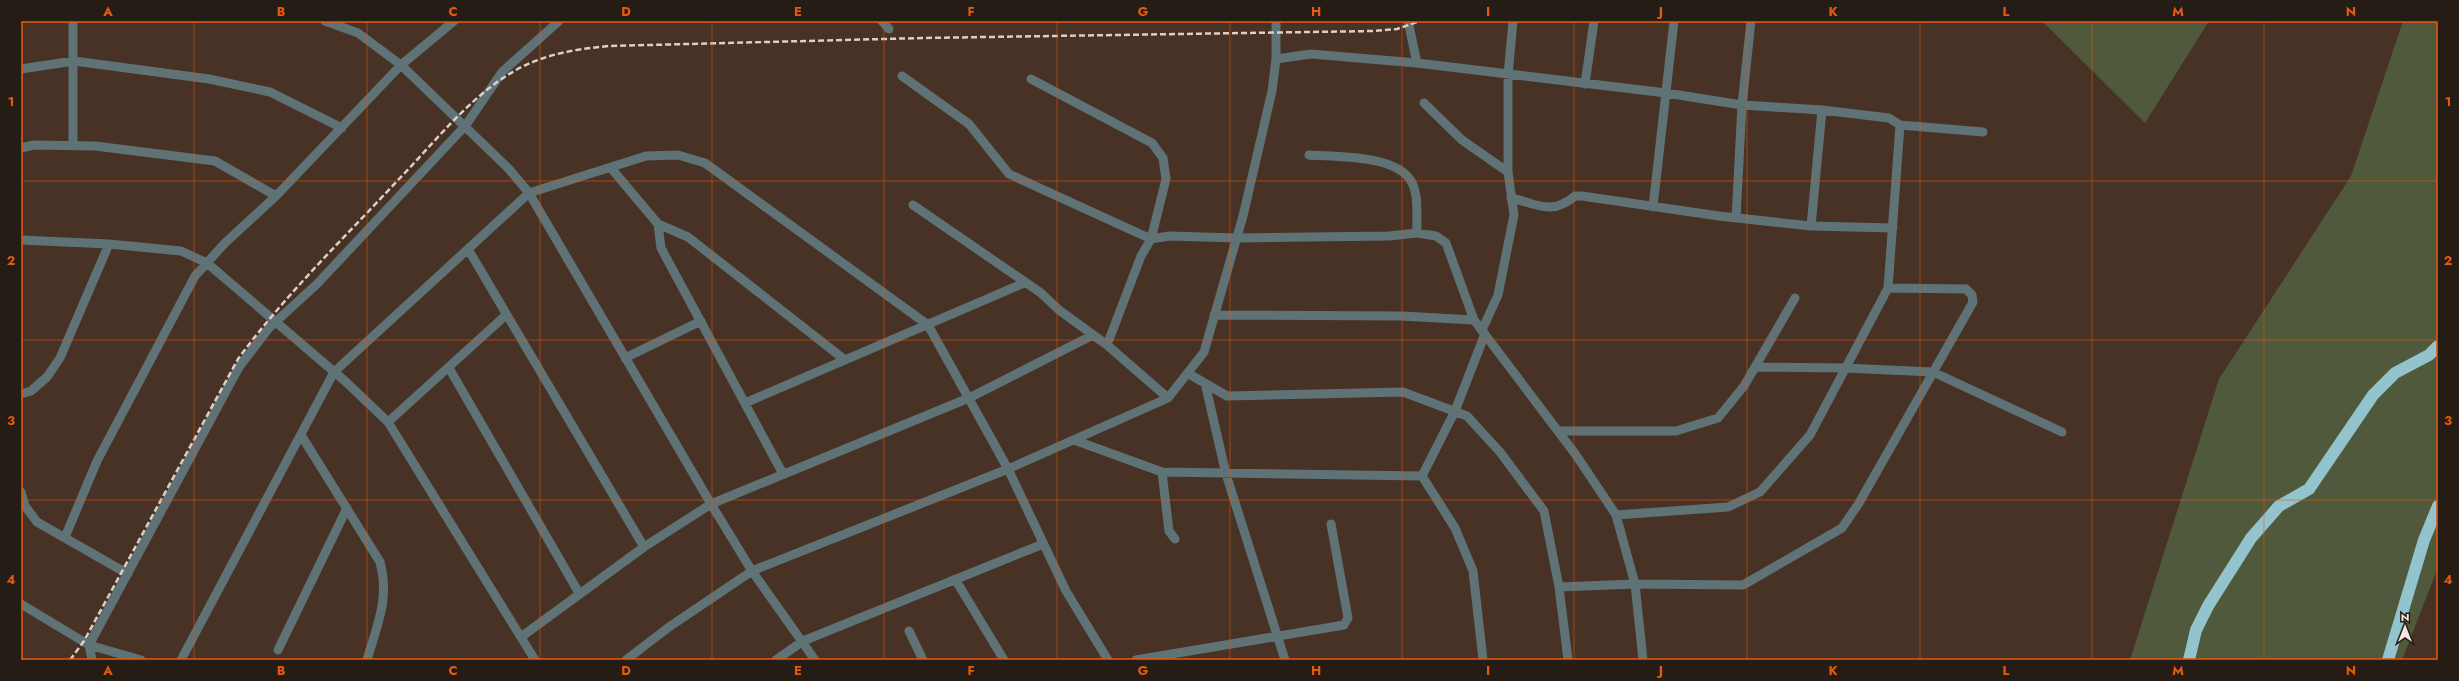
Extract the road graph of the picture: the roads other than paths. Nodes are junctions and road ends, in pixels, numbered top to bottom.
1 (73, 21) edge
2 (325, 21) edge
3 (454, 21) edge
4 (559, 21) edge
5 (882, 21) edge
6 (1276, 21) edge
7 (1408, 21) edge
8 (1513, 21) edge
9 (1594, 21) edge
10 (1674, 21) edge
11 (1751, 21) edge
12 (343, 24) edge
13 (889, 29) dead end
14 (1276, 59) junction
15 (74, 61) junction
16 (1417, 63) junction
17 (401, 65) junction
18 (21, 69) edge
19 (1508, 75) junction
20 (902, 76) dead end
21 (1031, 79) dead end
22 (1585, 84) junction
23 (1666, 93) junction
24 (1424, 103) dead end
25 (1742, 105) junction
26 (1822, 110) junction
27 (466, 125) junction
28 (1900, 125) junction
29 (342, 128) junction
30 (1983, 132) dead end
31 (73, 146) junction
32 (21, 148) edge
33 (1309, 155) dead end
34 (611, 168) junction
35 (1508, 172) junction
36 (529, 193) junction
37 (276, 196) junction
38 (1511, 198) junction
39 (913, 205) dead end
40 (1653, 207) junction
41 (1736, 218) junction
42 (658, 224) junction
43 (1811, 226) junction
44 (1893, 228) junction
45 (1417, 233) junction
46 (1237, 238) junction
47 (1151, 239) junction
48 (21, 240) edge
49 (109, 244) junction
50 (468, 250) junction
51 (207, 263) junction
52 (1024, 283) junction
53 (1888, 288) junction
54 (1796, 298) dead end
55 (506, 315) junction
56 (1214, 315) junction
57 (1474, 320) junction
58 (701, 321) junction
59 (275, 322) junction
60 (928, 325) junction
61 (1483, 332) junction
62 (1093, 335) junction
63 (1107, 345) junction
64 (2438, 346) edge
65 (625, 358) junction
66 (845, 360) junction
67 (1755, 367) junction
68 (449, 368) junction
69 (1845, 368) junction
70 (334, 372) junction
71 (1933, 372) junction
72 (1189, 374) junction
73 (1205, 383) junction
74 (21, 394) edge
75 (969, 398) junction
76 (1168, 398) junction
77 (745, 403) junction
78 (1455, 411) junction
79 (388, 422) junction
80 (1558, 431) junction
81 (2062, 432) dead end
82 (301, 435) junction
83 (1074, 440) junction
84 (1008, 469) junction
85 (1162, 472) junction
86 (784, 474) junction
87 (1226, 474) junction
88 (1422, 476) junction
89 (21, 492) edge
90 (711, 504) junction
91 (2438, 506) edge
92 (347, 508) junction
93 (1616, 515) junction
94 (1331, 524) dead end
95 (65, 537) junction
96 (1175, 539) dead end
97 (1043, 544) junction
98 (644, 547) junction
99 (752, 571) junction
100 (128, 574) junction
101 (955, 579) junction
102 (1635, 584) junction
103 (1559, 586) junction
104 (579, 593) junction
105 (21, 604) edge
106 (909, 631) dead end
107 (521, 637) junction
108 (1278, 637) junction
109 (803, 641) junction
110 (88, 645) junction
111 (278, 650) dead end
112 (92, 660) edge
113 (140, 660) edge
114 (181, 660) edge
115 (367, 660) edge
116 (535, 660) edge
117 (626, 660) edge
118 (776, 660) edge
119 (815, 660) edge
120 (923, 660) edge
121 (1004, 660) edge
122 (1108, 660) edge
123 (1136, 660) edge
124 (1285, 660) edge
125 (1484, 660) edge
126 (1568, 660) edge
127 (1643, 660) edge
128 (2189, 660) edge
129 (2388, 660) edge

1 - 15 street
2 - 12 street
3 - 17 street
4 - 27 street
5 - 13 street
6 - 14 street
7 - 16 street
8 - 19 street
9 - 22 street
10 - 23 street
11 - 25 street
12 - 17 street
14 - 16 street
14 - 46 street
15 - 18 street
15 - 29 street
15 - 31 street
16 - 19 street
17 - 27 street
17 - 29 street
19 - 22 street
19 - 35 street
20 - 47 street
21 - 47 street
22 - 23 street
23 - 25 street
23 - 40 street
24 - 35 street
25 - 26 street
25 - 41 street
26 - 28 street
26 - 43 street
27 - 36 street
27 - 59 street
28 - 30 street
28 - 44 street
29 - 37 street
31 - 32 street
31 - 37 street
33 - 45 street
34 - 36 street
34 - 42 street
34 - 60 street
35 - 38 street
36 - 50 street
36 - 65 street
37 - 51 street
38 - 40 street
38 - 61 street
39 - 52 street
40 - 41 street
41 - 43 street
42 - 58 street
42 - 66 street
43 - 44 street
44 - 53 street
45 - 46 street
45 - 57 street
46 - 47 street
46 - 56 street
47 - 63 street
48 - 49 street
49 - 51 street
49 - 74 street
50 - 55 street
50 - 70 street
51 - 59 street
51 - 95 street
52 - 60 street
52 - 62 street
53 - 69 street
53 - 71 street
54 - 67 street
55 - 68 street
55 - 98 street
56 - 57 street
56 - 72 street
57 - 61 street
58 - 65 street
58 - 77 street
59 - 70 street
59 - 100 street
60 - 66 street
60 - 75 street
61 - 78 street
61 - 80 street
62 - 63 street
62 - 75 street
63 - 76 street
64 - 128 highway
65 - 90 street
66 - 77 street
67 - 69 street
67 - 80 street
68 - 79 street
68 - 104 street
69 - 71 street
69 - 93 street
70 - 79 street
70 - 82 street
71 - 81 street
71 - 102 street
72 - 73 street
72 - 76 street
73 - 78 street
73 - 87 street
75 - 84 street
75 - 86 street
76 - 83 street
77 - 86 street
78 - 88 street
78 - 103 street
79 - 107 street
80 - 93 street
82 - 92 street
82 - 114 street
83 - 84 street
83 - 85 street
84 - 97 street
84 - 99 street
85 - 87 street
85 - 96 street
86 - 90 street
87 - 88 street
87 - 108 street
88 - 125 street
89 - 95 street
90 - 98 street
90 - 99 street
91 - 129 highway
92 - 111 street
92 - 115 street
93 - 102 street
94 - 108 street
95 - 100 street
97 - 101 street
97 - 122 street
98 - 104 street
99 - 109 street
99 - 117 street
100 - 110 street
101 - 109 street
101 - 121 street
102 - 103 street
102 - 127 street
103 - 126 street
104 - 107 street
105 - 110 street
106 - 120 street
107 - 116 street
108 - 123 street
108 - 124 street
109 - 118 street
109 - 119 street
110 - 112 street
110 - 113 street

